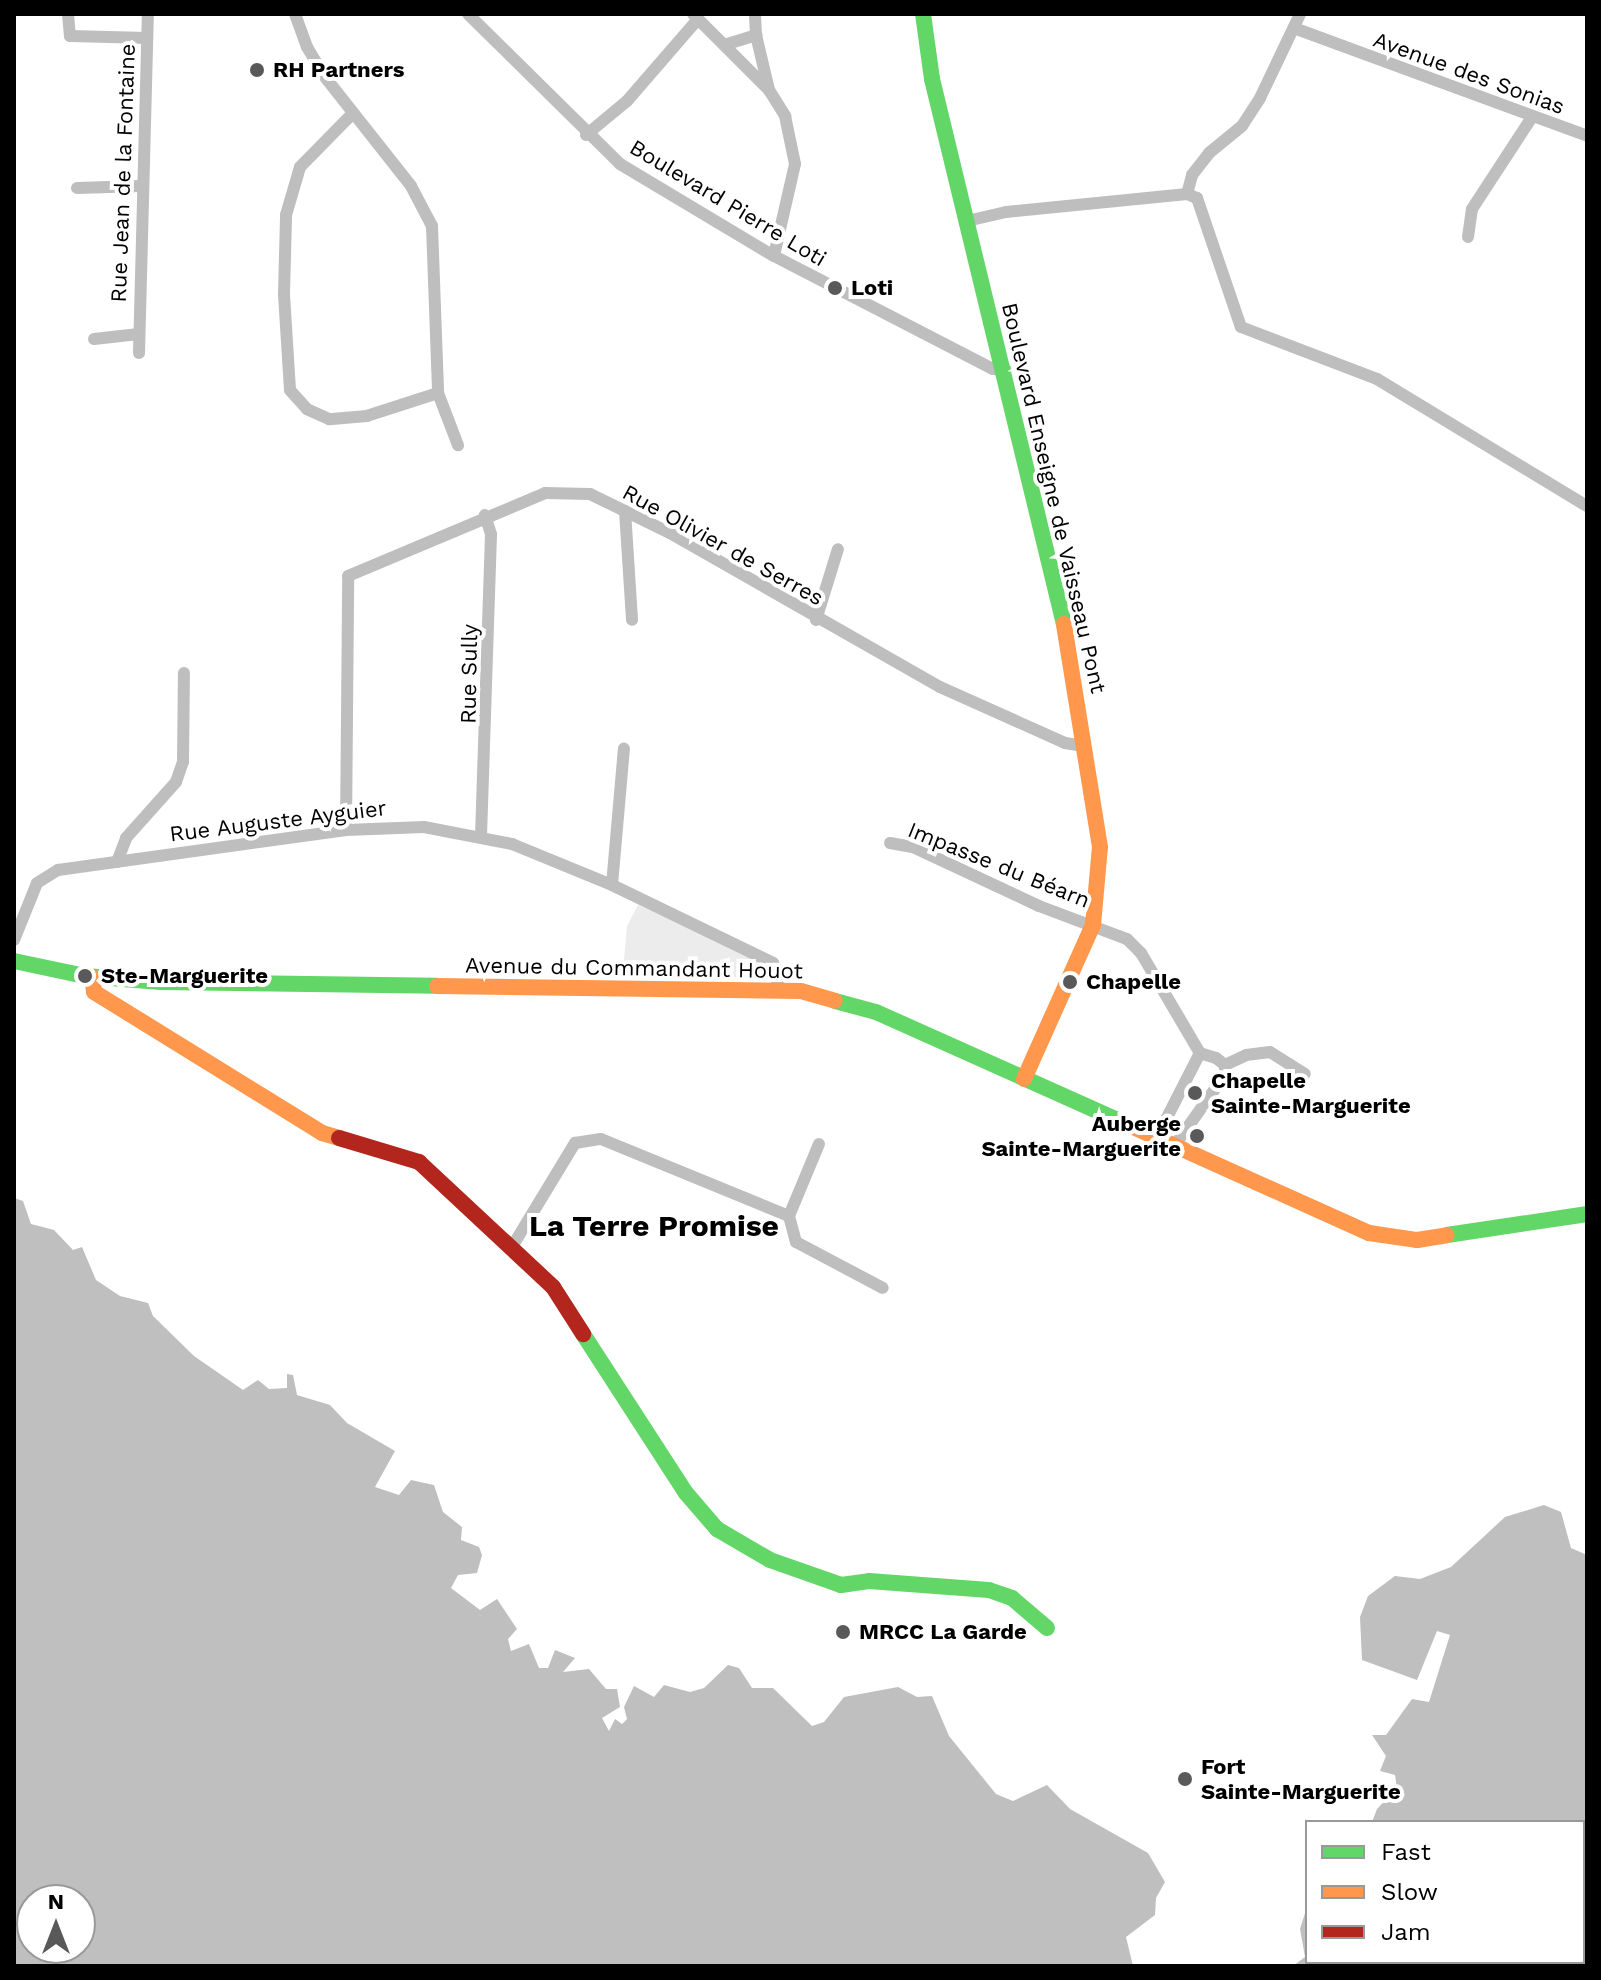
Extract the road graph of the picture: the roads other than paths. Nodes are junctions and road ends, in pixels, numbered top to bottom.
1 (68, 14) edge
2 (148, 14) edge
3 (295, 14) edge
4 (468, 14) edge
5 (755, 14) edge
6 (923, 14) edge
7 (1300, 14) edge
8 (695, 17) edge
9 (1294, 28) junction
10 (756, 35) junction
11 (147, 38) junction
12 (724, 45) junction
13 (769, 90) junction
14 (352, 114) junction
15 (1532, 117) junction
16 (586, 135) junction
17 (1587, 136) edge
18 (142, 186) junction
19 (77, 188) dead end
20 (1187, 194) junction
21 (967, 221) junction
22 (1468, 237) dead end
23 (774, 256) junction
24 (139, 334) junction
25 (94, 339) dead end
26 (139, 353) dead end
27 (1006, 370) junction
28 (438, 393) junction
29 (458, 445) dead end
30 (1587, 506) edge
31 (625, 511) junction
32 (485, 515) junction
33 (838, 549) dead end
34 (632, 620) dead end
35 (816, 620) junction
36 (184, 673) dead end
37 (1084, 746) junction
38 (624, 749) dead end
39 (346, 830) junction
40 (481, 836) junction
41 (890, 843) dead end
42 (117, 862) junction
43 (612, 885) junction
44 (1093, 925) junction
45 (14, 940) edge
46 (14, 961) edge
47 (92, 977) junction
48 (779, 990) junction
49 (1200, 1053) junction
50 (1225, 1065) junction
51 (1305, 1074) dead end
52 (1024, 1079) junction
53 (1157, 1137) junction
54 (819, 1144) dead end
55 (1175, 1145) junction
56 (1587, 1214) edge
57 (789, 1216) junction
58 (512, 1247) junction
59 (883, 1288) dead end
60 (1047, 1628) dead end

1 - 11 street
2 - 11 street, Rue Jean de la Fontaine
3 - 14 street
4 - 16 street, Boulevard Pierre Loti
5 - 10 street
6 - 21 street, Boulevard Enseigne de Vaisseau Pont
7 - 9 street
8 - 12 street
8 - 16 street
9 - 15 street, Avenue des Sonias
9 - 20 street
10 - 12 street
10 - 13 street
11 - 18 street, Rue Jean de la Fontaine
12 - 13 street
13 - 23 street
14 - 28 street
14 - 28 street
15 - 17 street, Avenue des Sonias
15 - 22 street
16 - 23 street, Boulevard Pierre Loti
18 - 19 street
18 - 24 street, Rue Jean de la Fontaine
20 - 21 street
20 - 30 street
21 - 27 street, Boulevard Enseigne de Vaisseau Pont
23 - 27 street, Boulevard Pierre Loti
24 - 25 street, Rue Jean de la Fontaine
24 - 26 street, Rue Jean de la Fontaine
27 - 37 street, Boulevard Enseigne de Vaisseau Pont
28 - 29 street
31 - 32 street, Rue Olivier de Serres
31 - 34 street
31 - 35 street, Rue Olivier de Serres
32 - 39 street, Rue Olivier de Serres
32 - 40 street, Rue Sully
33 - 35 street
35 - 37 street, Rue Olivier de Serres
36 - 42 street
37 - 44 street, Boulevard Enseigne de Vaisseau Pont
38 - 43 street
39 - 40 street, Rue Auguste Ayguier
39 - 42 street, Rue Auguste Ayguier
40 - 43 street, Rue Auguste Ayguier
41 - 44 street, Impasse du Béarn
42 - 45 street, Rue Auguste Ayguier
43 - 48 street, Rue Auguste Ayguier
44 - 49 street, Impasse du Béarn
44 - 52 street, Boulevard Enseigne de Vaisseau Pont
46 - 47 street, Avenue du Commandant Houot
47 - 48 street, Avenue du Commandant Houot
47 - 58 street
48 - 52 street, Avenue du Commandant Houot
49 - 50 street
49 - 53 street
50 - 51 street
50 - 55 street
52 - 53 street, Avenue du Commandant Houot
53 - 55 street, Avenue du Commandant Houot
54 - 57 street
55 - 56 street, Avenue du Commandant Houot
57 - 58 street
57 - 59 street
58 - 60 street

